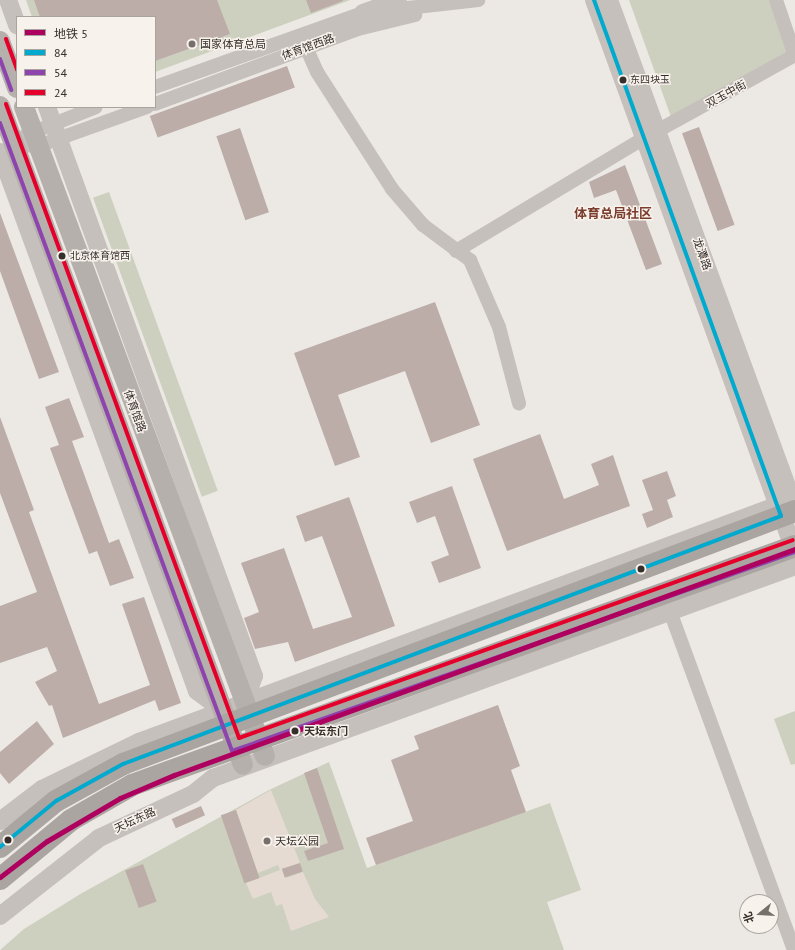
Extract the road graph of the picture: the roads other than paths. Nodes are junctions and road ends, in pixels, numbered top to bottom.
1 (8, 0) edge
2 (398, 0) edge
3 (594, 0) edge
4 (609, 0) edge
5 (776, 0) edge
6 (472, 1) edge
7 (363, 13) junction
8 (16, 22) edge
9 (0, 41) edge
10 (303, 42) junction
11 (795, 56) edge
12 (16, 85) edge
13 (156, 87) edge
14 (156, 104) edge
15 (0, 106) edge
16 (24, 108) edge
17 (90, 108) edge
18 (143, 108) edge
19 (50, 115) edge
20 (650, 135) junction
21 (35, 138) junction
22 (59, 140) junction
23 (4, 152) edge
24 (456, 251) junction
25 (518, 403) dead end
26 (789, 507) edge
27 (794, 553) edge
28 (667, 603) junction
29 (248, 708) junction
30 (224, 717) junction
31 (235, 746) junction
32 (262, 747) junction
33 (243, 765) junction
34 (0, 821) edge
35 (0, 847) edge
36 (0, 879) edge
37 (0, 916) edge
38 (794, 950) edge

1 - 8 street
2 - 7 street
3 - 20 street, 龙潭路
4 - 20 street, 龙潭路
5 - 11 street
6 - 7 street, 体育馆西路
6 - 10 street, 体育馆西路
7 - 10 street, 体育馆西路
9 - 12 main road
10 - 13 street, 体育馆西路
10 - 14 street, 体育馆西路
10 - 24 street
11 - 20 street, 双玉中街
15 - 23 main road, 体育馆路
16 - 21 main road, 体育馆路
17 - 19 street
18 - 22 street
19 - 21 street
19 - 22 street
20 - 24 street, 双玉中街
20 - 26 street, 龙潭路
21 - 22 street
21 - 23 street
21 - 29 main road, 体育馆路
22 - 29 street
23 - 30 main road, 体育馆路
24 - 25 street
26 - 27 street, 龙潭路
26 - 29 main road
27 - 28 main road, 天坛东路
28 - 32 main road, 天坛东路
28 - 38 street
29 - 30 main road
29 - 32 main road
30 - 31 main road, 体育馆路
30 - 34 street
30 - 35 main road
31 - 32 main road, 天坛东路
31 - 33 main road, 体育馆路
31 - 36 main road, 天坛东路
32 - 33 street, 天坛东路
33 - 37 street, 天坛东路

